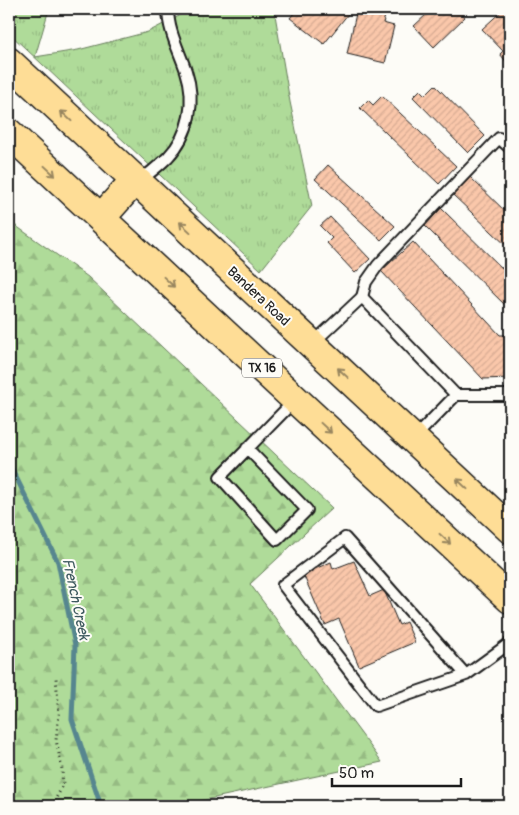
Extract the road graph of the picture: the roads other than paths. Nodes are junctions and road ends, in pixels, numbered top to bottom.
1 (168, 9) edge
2 (15, 68) edge
3 (11, 135) edge
4 (510, 148) edge
5 (136, 181) junction
6 (101, 218) junction
7 (362, 297) junction
8 (312, 345) junction
9 (456, 395) junction
10 (510, 395) edge
11 (296, 399) junction
12 (413, 438) junction
13 (247, 448) junction
14 (510, 529) edge
15 (510, 599) edge
16 (510, 643) edge
17 (466, 675) junction

1 - 5 lane
5 -> 2 main road, Bandera Road
3 -> 6 main road, TX 16
4 - 7 lane
5 - 6 main road
8 -> 5 main road, Bandera Road
6 -> 11 main road, TX 16
7 - 8 lane
7 - 9 lane
12 -> 8 main road, Bandera Road
9 - 10 lane
9 - 12 lane
11 - 13 lane
11 -> 15 main road, TX 16
14 -> 12 main road, Bandera Road
13 - 13 lane
16 - 17 lane
17 - 17 lane

